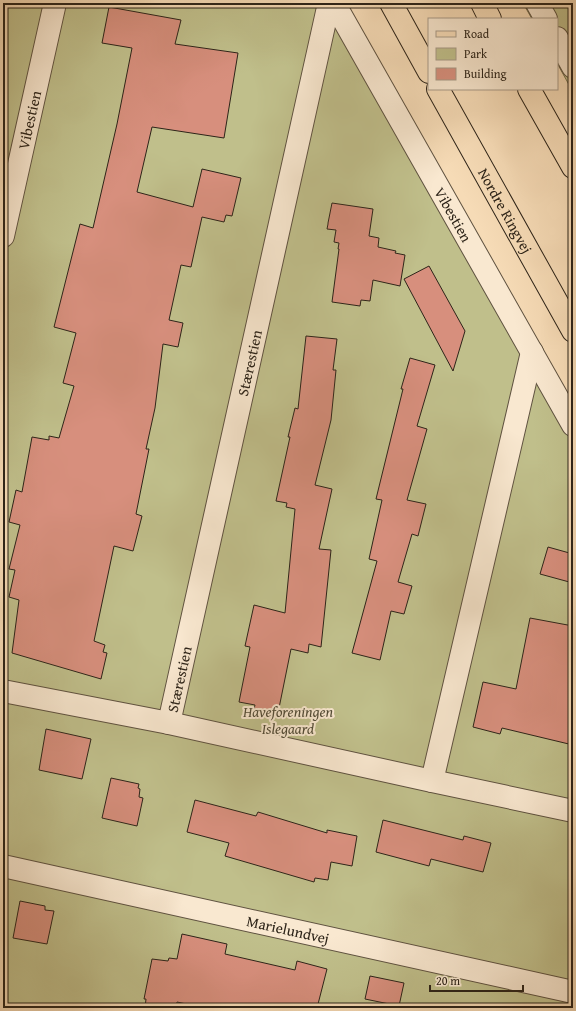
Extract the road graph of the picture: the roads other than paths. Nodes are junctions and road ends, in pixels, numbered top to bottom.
1 (55, 3) edge
2 (329, 3) edge
3 (334, 3) edge
4 (391, 3) edge
5 (482, 3) edge
6 (537, 3) edge
7 (490, 18) edge
8 (545, 18) edge
9 (558, 40) edge
10 (573, 67) edge
11 (428, 70) edge
12 (439, 90) edge
13 (530, 90) edge
14 (573, 167) edge
15 (3, 236) edge
16 (573, 332) edge
17 (532, 352) junction
18 (573, 425) edge
19 (3, 691) edge
20 (169, 723) junction
21 (432, 781) junction
22 (573, 811) edge
23 (3, 866) edge
24 (573, 992) edge
25 (573, 997) edge
26 (570, 1008) edge

1 - 15 street, Vibestien
2 - 20 street, Stærestien
3 - 17 street, Vibestien
4 - 11 main road
5 - 7 main road
6 - 8 street
9 - 10 street
12 - 16 main road, Nordre Ringvej
13 - 14 main road
17 - 18 street, Vibestien
17 - 21 street
19 - 20 street
20 - 21 street
21 - 22 street
23 - 24 street, Marielundvej
25 - 26 street

